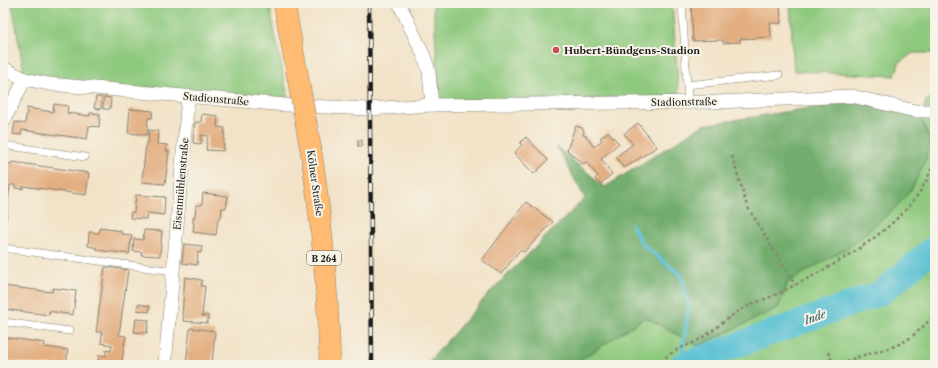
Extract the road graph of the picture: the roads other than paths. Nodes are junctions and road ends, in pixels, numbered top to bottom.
1 (284, 3) edge
2 (398, 3) edge
3 (682, 3) edge
4 (3, 68) edge
5 (779, 75) dead end
6 (25, 79) junction
7 (687, 85) junction
8 (188, 97) junction
9 (688, 102) junction
10 (432, 105) junction
11 (935, 111) edge
12 (3, 122) edge
13 (3, 145) edge
14 (85, 157) dead end
15 (3, 248) edge
16 (174, 271) junction
17 (3, 322) edge
18 (70, 331) dead end
19 (165, 365) edge
20 (330, 365) edge

1 - 20 main road, Kölner Straße / B 264, bridge
2 - 10 street
3 - 7 lane
4 - 6 street, Stadionstraße
5 - 7 lane
6 - 8 street, Stadionstraße
6 - 12 street
7 - 9 lane
8 - 10 street, Stadionstraße
8 - 16 street, Eisenmühlenstraße
9 - 10 street, Stadionstraße
9 - 11 street, Stadionstraße
13 - 14 lane
15 - 16 lane
16 - 19 street, Eisenmühlenstraße
17 - 18 lane

